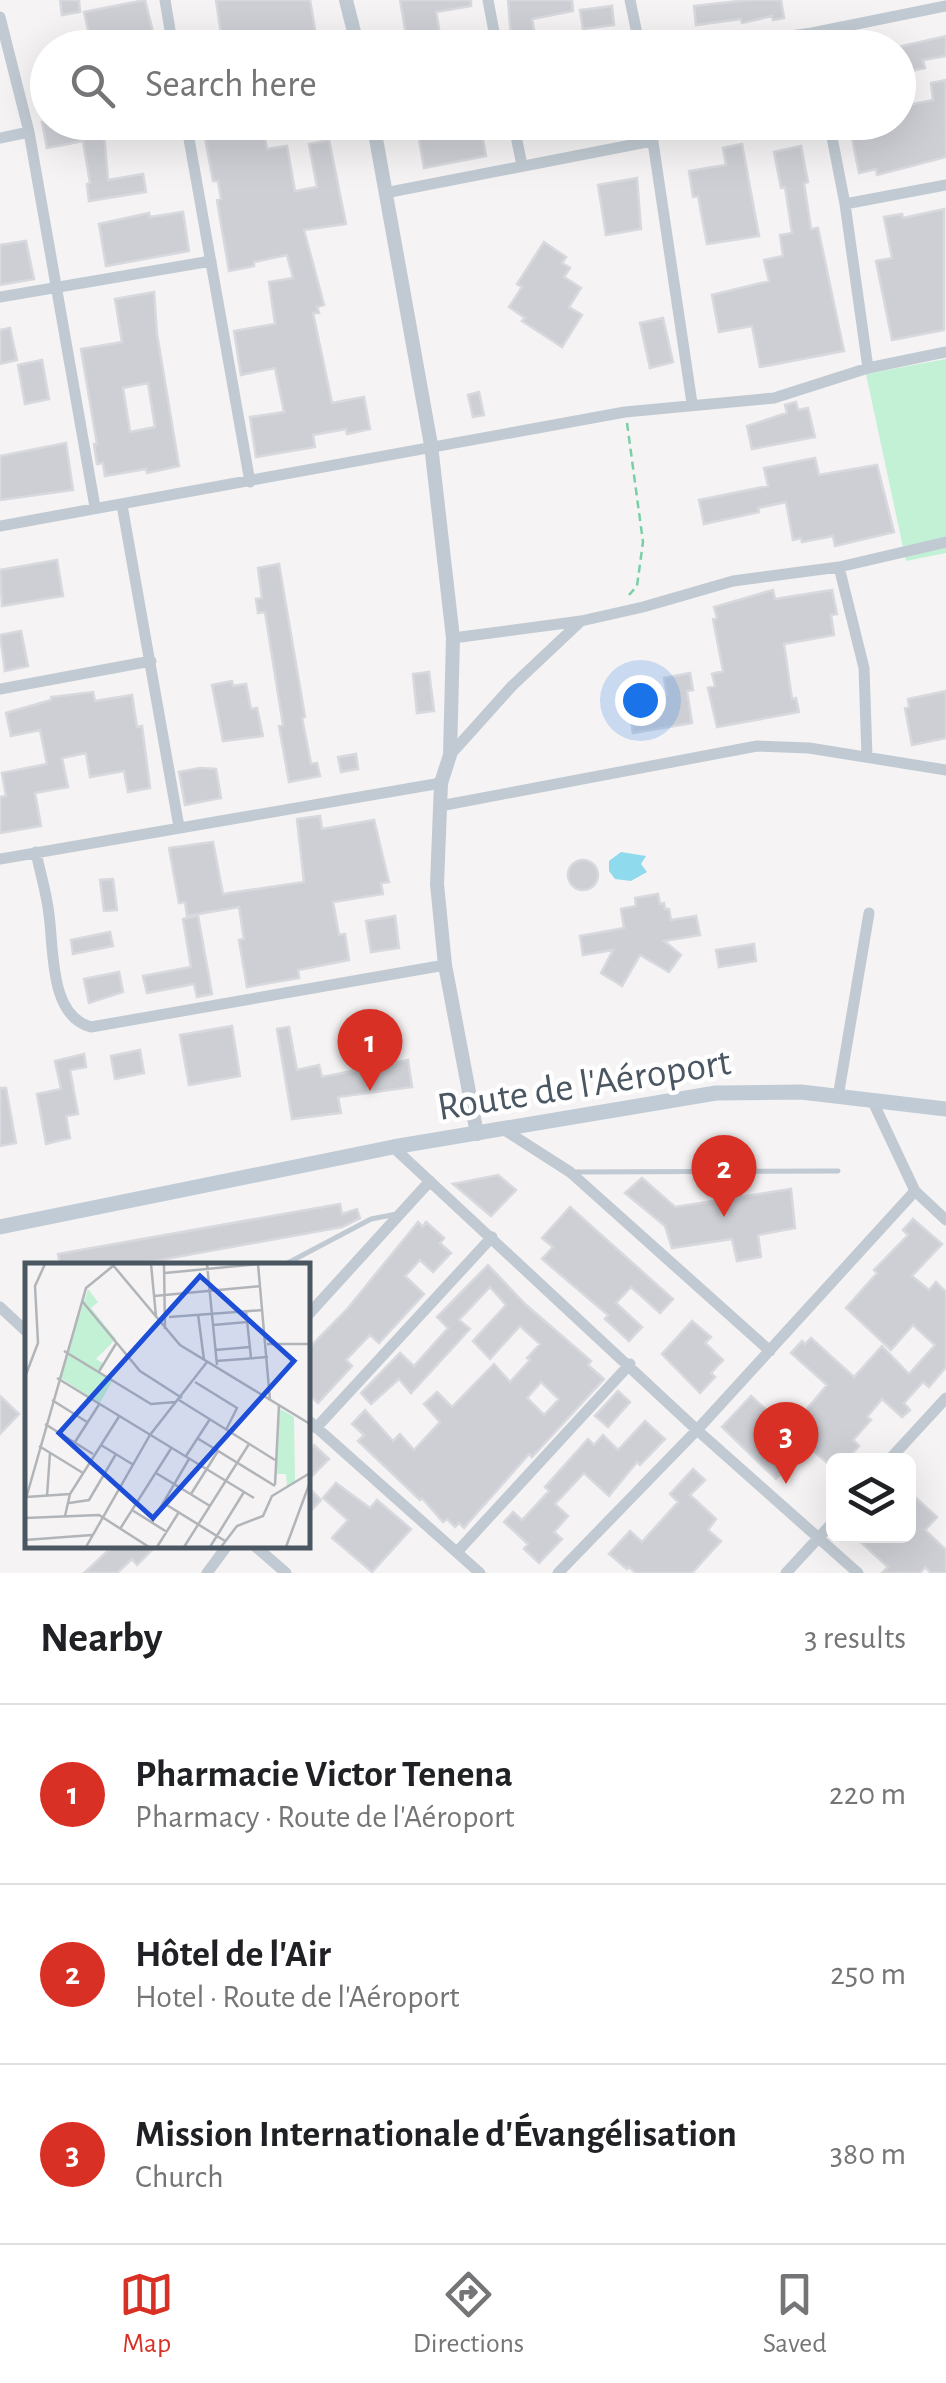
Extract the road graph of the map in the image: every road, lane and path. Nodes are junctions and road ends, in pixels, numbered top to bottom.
1 (165, 0) edge
2 (346, 0) edge
3 (488, 0) edge
4 (630, 0) edge
5 (946, 6) edge
6 (0, 17) edge
7 (170, 30) edge
8 (354, 30) edge
9 (494, 30) edge
10 (636, 30) edge
11 (827, 30) edge
12 (29, 132) junction
13 (0, 138) edge
14 (30, 138) edge
15 (30, 140) edge
16 (189, 140) edge
17 (376, 140) edge
18 (517, 140) edge
19 (832, 140) edge
20 (652, 141) joint
21 (522, 165) junction
22 (946, 185) edge
23 (385, 194) junction
24 (844, 204) junction
25 (211, 262) junction
26 (56, 286) junction
27 (0, 297) edge
28 (946, 352) edge
29 (868, 368) junction
30 (692, 403) junction
31 (625, 412) junction
32 (431, 445) junction
33 (250, 482) junction
34 (122, 505) junction
35 (95, 506) junction
36 (0, 526) edge
37 (946, 542) edge
38 (839, 567) junction
39 (628, 597) dead end
40 (581, 621) junction
41 (453, 638) junction
42 (151, 661) junction
43 (0, 688) edge
44 (450, 754) junction
45 (867, 757) junction
46 (946, 770) edge
47 (441, 783) junction
48 (440, 806) junction
49 (179, 827) junction
50 (36, 852) junction
51 (0, 859) edge
52 (869, 914) dead end
53 (445, 965) junction
54 (838, 1097) junction
55 (873, 1102) junction
56 (946, 1109) edge
57 (504, 1130) junction
58 (477, 1134) junction
59 (394, 1147) junction
60 (838, 1171) dead end
61 (570, 1172) junction
62 (430, 1181) junction
63 (915, 1191) junction
64 (400, 1214) junction
65 (946, 1220) edge
66 (0, 1227) edge
67 (492, 1237) junction
68 (288, 1263) edge
69 (0, 1307) edge
70 (310, 1313) edge
71 (25, 1330) edge
72 (770, 1351) junction
73 (630, 1364) junction
74 (946, 1398) edge
75 (312, 1424) edge
76 (698, 1430) junction
77 (895, 1453) edge
78 (826, 1530) edge
79 (819, 1537) junction
80 (226, 1548) edge
81 (257, 1548) edge
82 (457, 1552) junction
83 (207, 1573) edge
84 (286, 1573) edge
85 (480, 1573) edge
86 (558, 1573) edge
87 (786, 1573) edge
88 (858, 1573) edge

1 - 7 street
2 - 8 street
3 - 9 street
4 - 10 street
5 - 11 street
6 - 12 street
12 - 13 street
12 - 14 street
15 - 26 street
16 - 25 street
17 - 23 street
18 - 21 street
19 - 24 street
20 - 21 street
20 - 30 street
21 - 23 street
22 - 24 street
23 - 32 street
24 - 29 street
25 - 26 street
25 - 33 street
26 - 27 street
26 - 35 street
28 - 29 street
29 - 30 street
30 - 31 street
31 - 32 street
31 - 39 path
32 - 33 street
32 - 41 street
33 - 34 street
34 - 35 street
34 - 42 street
35 - 36 street
37 - 38 street
38 - 40 street
38 - 45 street
40 - 41 street
40 - 44 street
41 - 44 street
42 - 43 street
42 - 49 street
44 - 47 street
45 - 46 street
45 - 48 street
47 - 48 street
47 - 49 street
48 - 53 street
49 - 50 street
50 - 51 street
50 - 53 street
52 - 54 street
53 - 58 street
54 - 55 main road, Route de l'Aéroport
54 - 57 main road, Route de l'Aéroport
55 - 56 main road, Route de l'Aéroport
55 - 63 street
57 - 58 main road, Route de l'Aéroport
57 - 61 street
58 - 59 main road, Route de l'Aéroport
59 - 62 street
59 - 66 main road, Route de l'Aéroport
60 - 61 lane
61 - 72 street
62 - 64 street
62 - 67 street
63 - 65 street
63 - 72 street
64 - 68 lane
64 - 70 street
67 - 73 street
67 - 75 street
69 - 71 street
72 - 76 street
73 - 76 street
73 - 82 street
74 - 77 street
75 - 82 street
76 - 79 street
76 - 86 street
78 - 79 street
79 - 87 street
79 - 88 street
80 - 83 street
81 - 84 street
82 - 85 street

